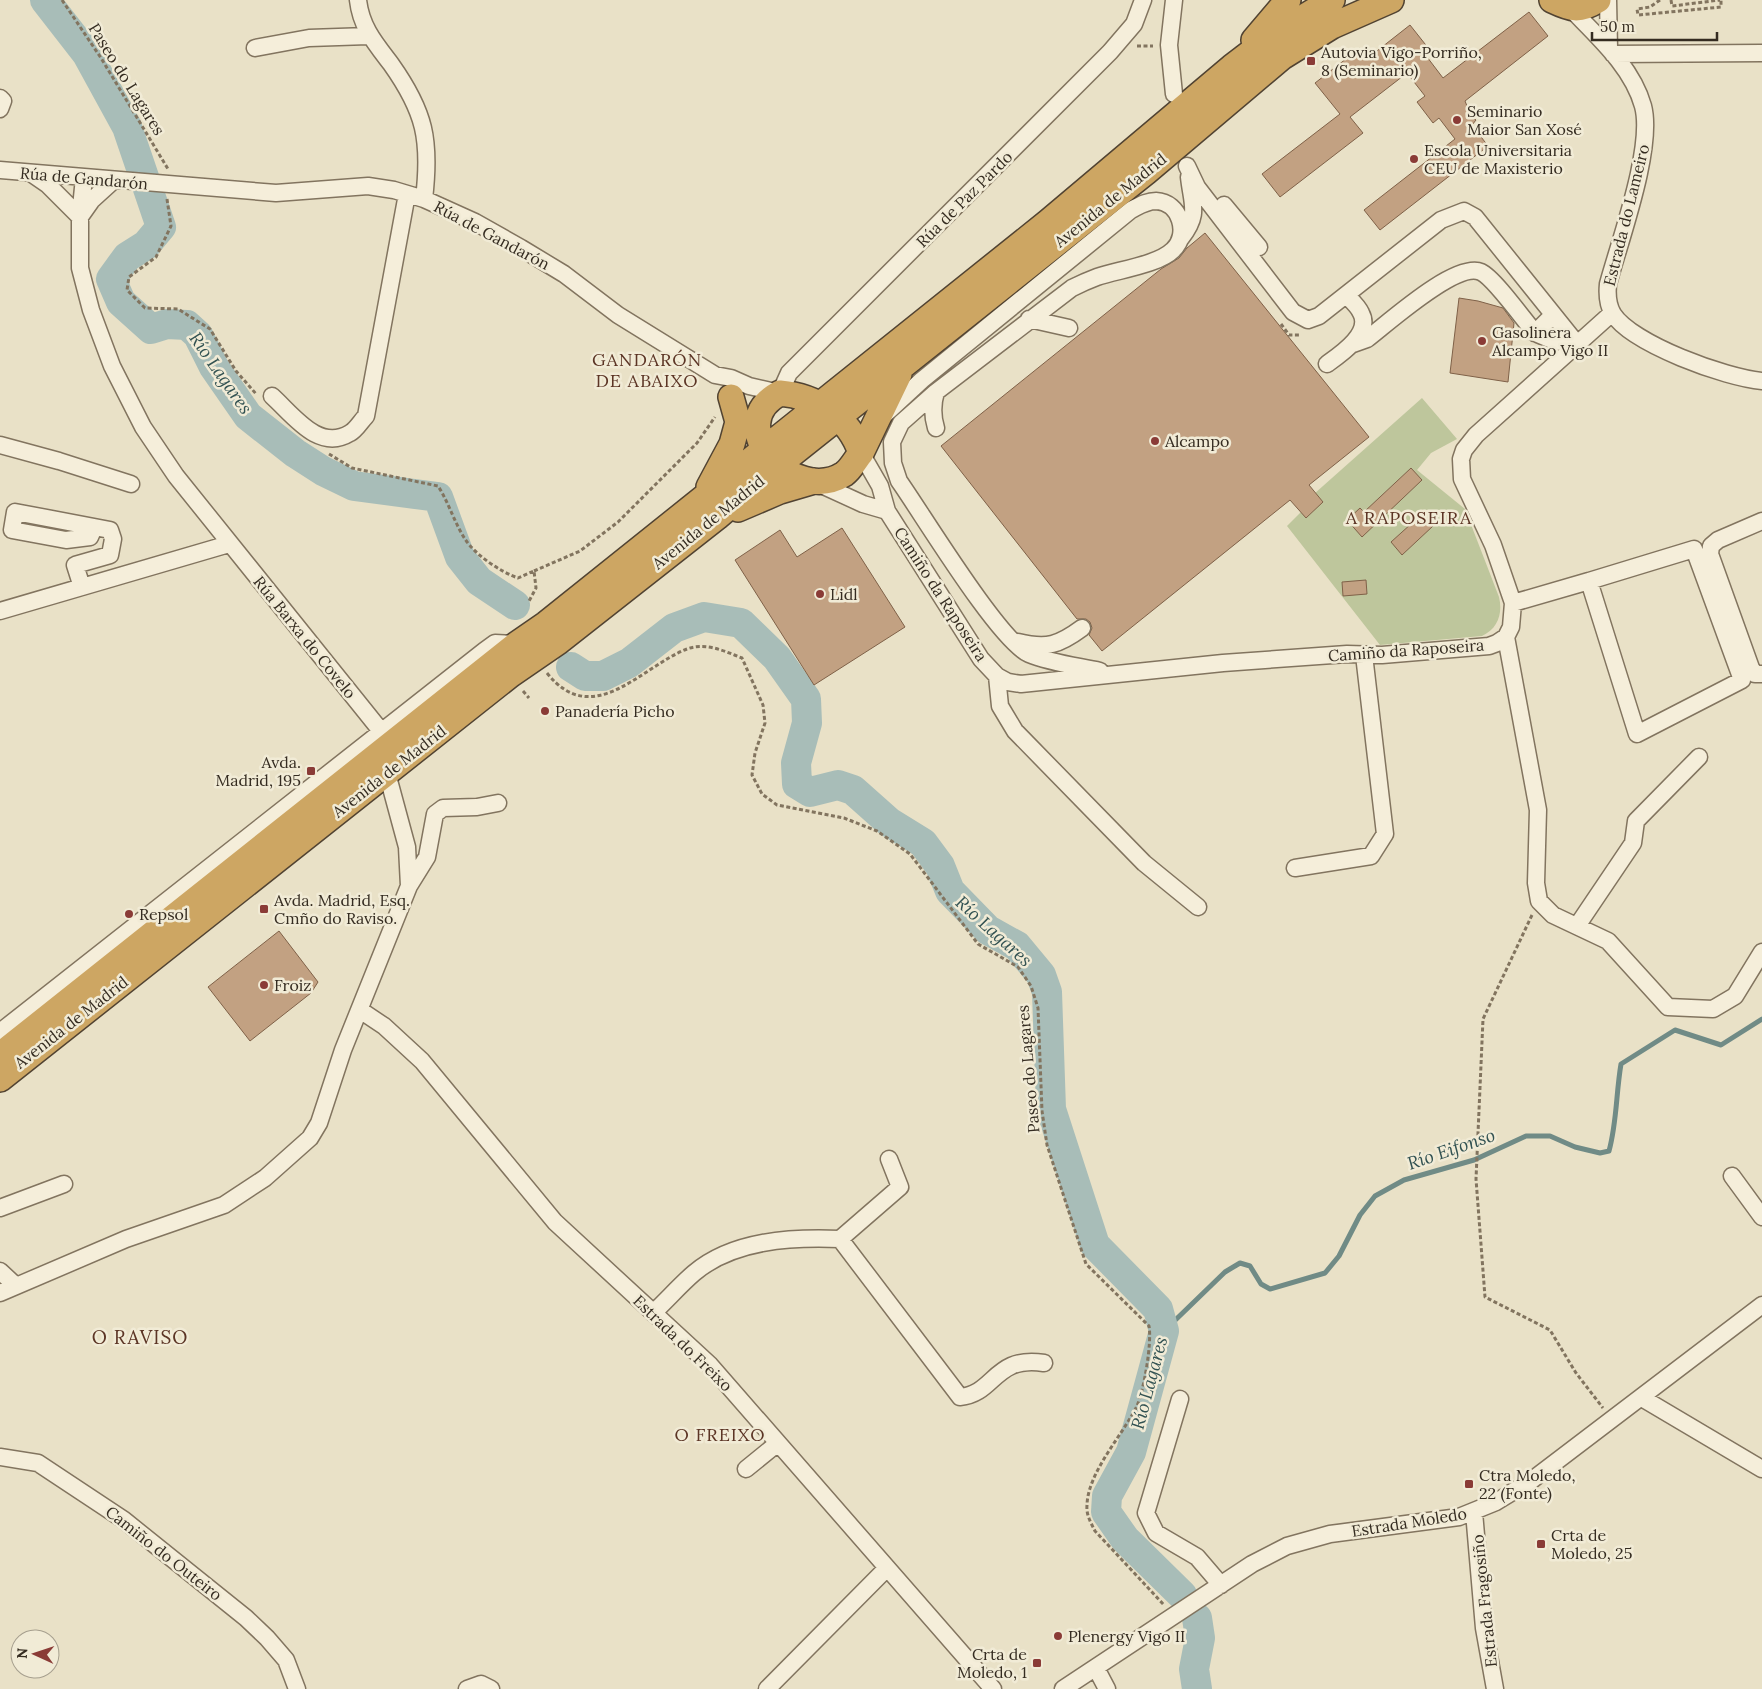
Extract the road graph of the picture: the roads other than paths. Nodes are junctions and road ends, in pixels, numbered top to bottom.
1 (358, 0) edge
2 (1143, 0) edge
3 (1174, 0) edge
4 (1288, 0) edge
5 (1332, 0) edge
6 (1392, 0) edge
7 (1598, 0) edge
8 (1608, 0) edge
9 (1562, 4) edge
10 (368, 36) junction
11 (255, 48) dead end
12 (1611, 51) junction
13 (1762, 53) edge
14 (1232, 67) junction
15 (1174, 94) dead end
16 (0, 98) edge
17 (0, 109) edge
18 (1187, 162) junction
19 (1, 174) edge
20 (32, 174) junction
21 (84, 178) junction
22 (114, 180) junction
23 (407, 194) junction
24 (424, 199) junction
25 (80, 217) junction
26 (1192, 223) junction
27 (1224, 223) junction
28 (1181, 238) junction
29 (1259, 247) dead end
30 (1346, 295) junction
31 (1612, 313) junction
32 (1553, 315) junction
33 (1029, 319) junction
34 (1069, 328) dead end
35 (1534, 333) junction
36 (1353, 344) junction
37 (1577, 344) junction
38 (905, 364) junction
39 (1328, 364) dead end
40 (857, 374) junction
41 (715, 375) junction
42 (1762, 381) edge
43 (936, 392) junction
44 (272, 396) dead end
45 (731, 397) junction
46 (829, 411) junction
47 (769, 422) junction
48 (875, 422) junction
49 (936, 428) dead end
50 (732, 444) junction
51 (0, 445) edge
52 (861, 453) junction
53 (814, 481) junction
54 (131, 484) dead end
55 (703, 498) junction
56 (887, 511) junction
57 (717, 518) junction
58 (1762, 521) edge
59 (94, 528) dead end
60 (229, 544) junction
61 (1589, 581) junction
62 (82, 587) junction
63 (1513, 603) junction
64 (0, 611) edge
65 (1082, 628) dead end
66 (1506, 637) junction
67 (1011, 640) junction
68 (526, 651) junction
69 (1364, 655) junction
70 (1112, 673) junction
71 (1762, 674) edge
72 (997, 676) junction
73 (381, 731) junction
74 (1699, 757) dead end
75 (387, 772) junction
76 (498, 803) dead end
77 (1295, 868) dead end
78 (409, 886) junction
79 (1198, 908) dead end
80 (1577, 926) junction
81 (1762, 952) edge
82 (360, 1010) junction
83 (0, 1032) edge
84 (0, 1055) edge
85 (0, 1078) edge
86 (889, 1158) dead end
87 (1732, 1176) dead end
88 (64, 1184) dead end
89 (0, 1208) edge
90 (1759, 1208) edge
91 (840, 1239) junction
92 (0, 1272) edge
93 (15, 1285) junction
94 (0, 1293) edge
95 (1762, 1306) edge
96 (653, 1313) junction
97 (1044, 1363) dead end
98 (1642, 1398) junction
99 (1180, 1399) dead end
100 (778, 1443) junction
101 (0, 1457) edge
102 (1762, 1468) edge
103 (746, 1469) dead end
104 (1474, 1512) junction
105 (888, 1568) junction
106 (1221, 1585) junction
107 (1096, 1668) junction
108 (297, 1689) edge
109 (467, 1689) edge
110 (491, 1689) edge
111 (767, 1689) edge
112 (993, 1689) edge
113 (1063, 1689) edge
114 (1108, 1689) edge
115 (1495, 1689) edge

1 - 10 street
2 - 47 street, Rúa de Paz Pardo
3 - 15 street
4 - 14 highway
5 - 14 highway, Avenida de Madrid
6 - 38 highway, Avenida de Madrid
7 - 9 highway
8 - 12 street
9 - 12 street, Estrada do Lameiro
10 - 11 street
10 - 24 street
12 - 13 street
12 - 31 street, Estrada do Lameiro
14 - 40 highway, Avenida de Madrid
16 - 17 street
18 - 26 street
18 - 27 street
18 - 29 street
19 - 20 street, Rúa de Gandarón
20 - 21 street, Rúa de Gandarón
20 - 25 street
21 - 22 street, Rúa de Gandarón
21 - 25 street, Rúa Barxa do Covelo
22 - 23 street, Rúa de Gandarón
22 - 25 street
23 - 24 street, Rúa de Gandarón
23 - 44 street
24 - 41 street, Rúa de Gandarón
25 - 60 street, Rúa Barxa do Covelo
26 - 27 street
26 - 28 street
27 - 30 street
28 - 33 street
28 - 48 street
30 - 32 street
30 - 36 street
31 - 37 street, Camiño da Raposeira
31 - 42 street
32 - 35 street
32 - 37 street
33 - 34 street
33 - 43 street
35 - 36 street
35 - 37 street
36 - 39 street
37 - 63 street, Camiño da Raposeira
38 - 46 highway, Avenida de Madrid
38 - 48 highway
40 - 46 highway, Avenida de Madrid
40 - 47 highway
41 - 45 street, Rúa de Gandarón
41 - 47 street, Rúa de Gandarón
43 - 49 street
43 - 67 street
45 - 47 street, Rúa de Gandarón
45 - 50 highway
46 - 47 highway
46 - 47 highway
46 - 52 highway
47 - 50 highway
47 - 53 highway
47 - 55 highway, Avenida de Madrid
47 - 57 highway, Avenida de Madrid
48 - 52 highway
50 - 55 highway
51 - 54 street
52 - 53 highway
52 - 56 street, Camiño da Raposeira
53 - 56 street
53 - 57 highway
55 - 68 highway, Avenida de Madrid
56 - 72 street, Camiño da Raposeira
57 - 68 highway, Avenida de Madrid
58 - 71 street
59 - 62 street
60 - 62 street
60 - 73 street, Rúa Barxa do Covelo
61 - 61 street
61 - 63 street
62 - 64 street
63 - 66 street, Camiño da Raposeira
65 - 67 street
66 - 69 street, Camiño da Raposeira
66 - 80 street
67 - 70 street
68 - 73 street
68 - 75 highway, Avenida de Madrid
68 - 84 highway, Avenida de Madrid
69 - 70 street, Camiño da Raposeira
69 - 77 street
70 - 72 street, Camiño da Raposeira
72 - 79 street, Camiño da Raposeira
73 - 83 street
74 - 80 street
75 - 78 street
75 - 85 highway, Avenida de Madrid
76 - 78 street
78 - 82 street
80 - 81 street
82 - 93 street
82 - 96 street, Estrada do Freixo
86 - 91 street
87 - 90 street
88 - 89 street
91 - 96 street
91 - 97 street
92 - 93 street
93 - 94 street
95 - 98 street, Estrada Moledo
96 - 100 street, Estrada do Freixo
98 - 102 street
98 - 104 street, Estrada Moledo
99 - 106 street
100 - 103 street
100 - 105 street, Estrada do Freixo
101 - 108 street, Camiño do Outeiro
104 - 106 street, Estrada Moledo
104 - 115 street, Estrada Fragosiño
105 - 111 street
105 - 112 street, Estrada do Freixo
106 - 107 street, Estrada Moledo
107 - 113 street, Estrada Moledo
107 - 114 street
109 - 110 street

